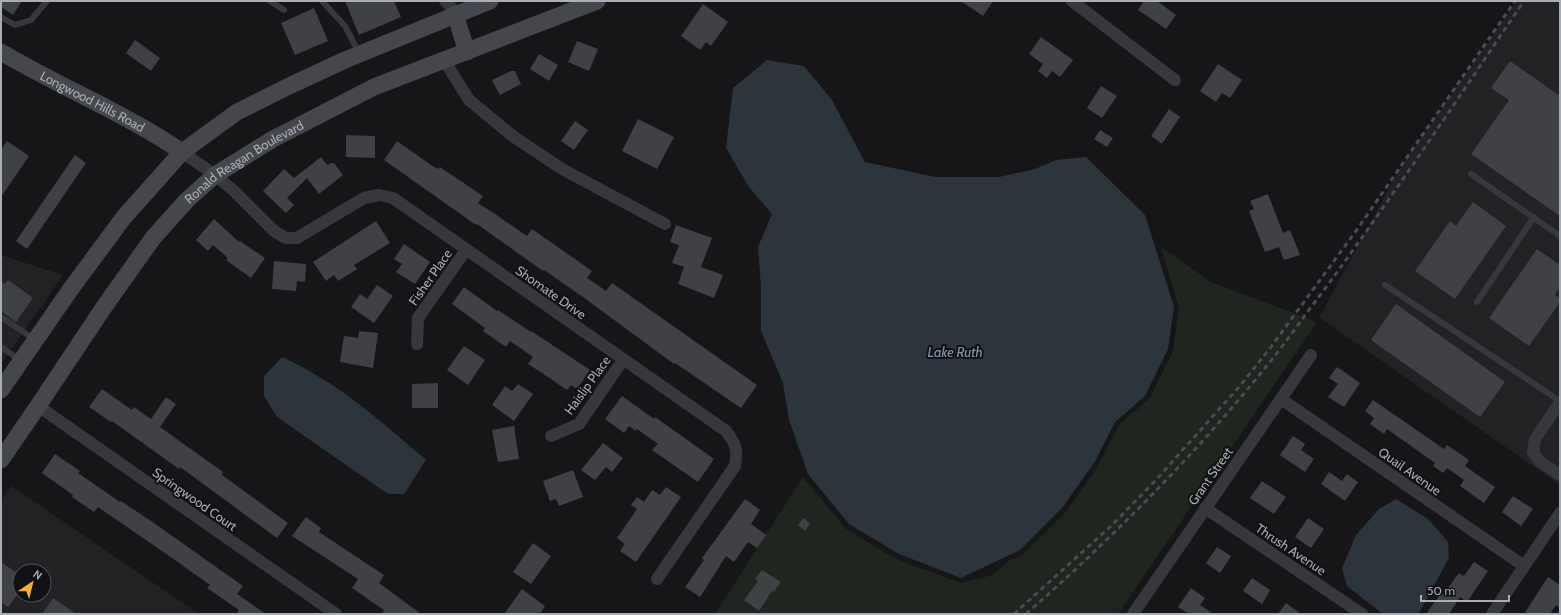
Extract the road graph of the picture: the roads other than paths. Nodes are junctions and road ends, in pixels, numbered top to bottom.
1 (47, 1) edge
2 (270, 1) edge
3 (322, 1) edge
4 (490, 1) edge
5 (597, 1) edge
6 (1072, 1) edge
7 (450, 8) edge
8 (284, 10) dead end
9 (1, 18) edge
10 (1, 52) edge
11 (467, 52) junction
12 (360, 54) junction
13 (444, 60) junction
14 (1176, 80) dead end
15 (182, 152) junction
16 (1471, 174) dead end
17 (215, 175) junction
18 (1534, 218) junction
19 (665, 224) dead end
20 (1560, 236) edge
21 (466, 250) junction
22 (1385, 285) dead end
23 (1477, 302) dead end
24 (1, 317) edge
25 (35, 340) junction
26 (417, 344) dead end
27 (1, 347) edge
28 (1311, 355) dead end
29 (623, 360) junction
30 (21, 361) junction
31 (1, 390) edge
32 (1281, 399) junction
33 (38, 406) junction
34 (1559, 406) edge
35 (551, 436) dead end
36 (1, 460) edge
37 (1560, 475) edge
38 (1205, 508) junction
39 (1560, 513) edge
40 (1524, 566) junction
41 (657, 579) dead end
42 (336, 614) edge
43 (1133, 614) edge
44 (1362, 614) edge
45 (1492, 614) edge

1 - 9 lane
2 - 8 lane
3 - 12 lane
4 - 7 main road
5 - 11 main road, Ronald Reagan Boulevard
6 - 14 street
7 - 11 main road
7 - 12 main road
10 - 15 main road, Longwood Hills Road
11 - 13 main road, Ronald Reagan Boulevard
12 - 15 main road
13 - 17 main road, Ronald Reagan Boulevard
13 - 19 street
15 - 17 street, Shomate Drive
15 - 25 main road
16 - 18 lane
17 - 21 street, Shomate Drive
17 - 33 main road, Ronald Reagan Boulevard
18 - 20 lane
18 - 23 lane
21 - 26 street, Fisher Place
21 - 29 street, Shomate Drive
22 - 34 lane
24 - 25 lane
25 - 30 main road
27 - 30 lane
28 - 32 street, Grant Street
29 - 35 street, Haislip Place
29 - 41 street, Shomate Drive
30 - 31 main road
32 - 38 street, Grant Street
32 - 40 street, Quail Avenue
33 - 36 main road, Ronald Reagan Boulevard
33 - 42 street, Springwood Court
34 - 37 street
38 - 43 street, Grant Street
38 - 44 street, Thrush Avenue
39 - 40 street
40 - 45 street

